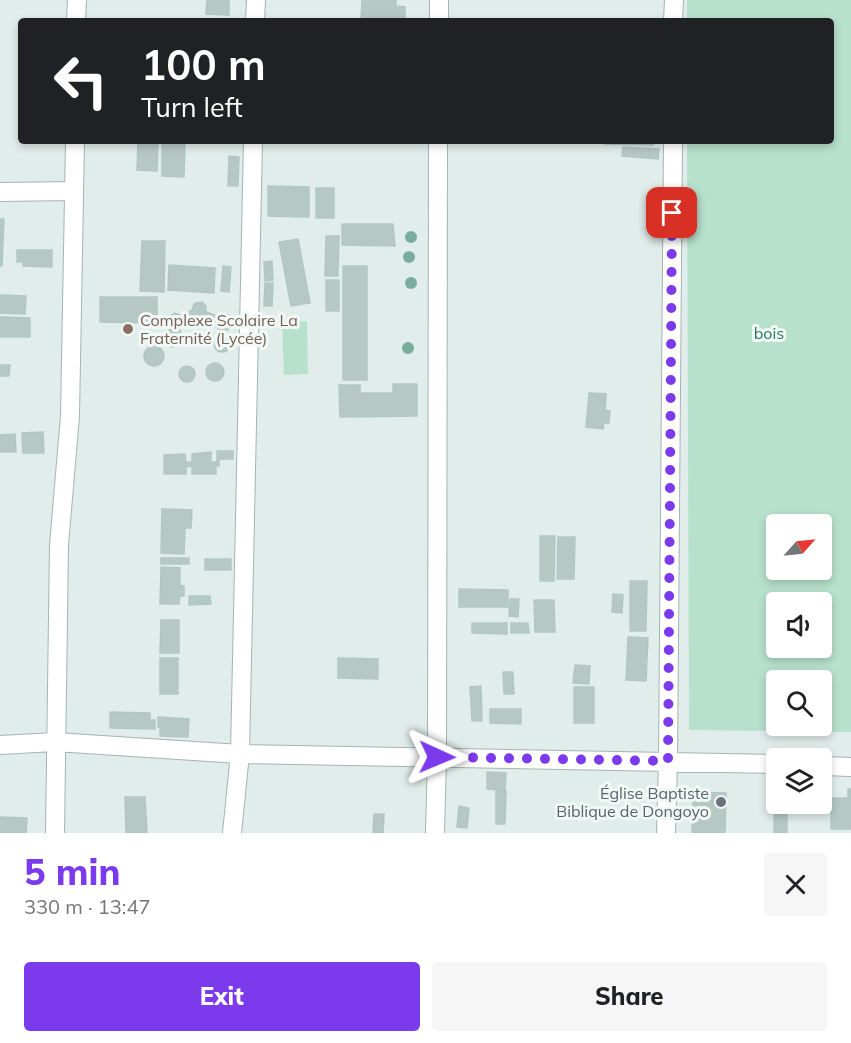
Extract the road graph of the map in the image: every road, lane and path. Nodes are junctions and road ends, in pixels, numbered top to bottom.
1 (77, 0) edge
2 (256, 0) edge
3 (439, 0) edge
4 (674, 0) edge
5 (76, 18) edge
6 (255, 18) edge
7 (439, 18) edge
8 (673, 18) edge
9 (75, 144) edge
10 (253, 144) edge
11 (438, 144) edge
12 (673, 144) edge
13 (74, 191) junction
14 (0, 192) edge
15 (55, 742) junction
16 (0, 745) edge
17 (240, 754) junction
18 (437, 757) junction
19 (668, 761) junction
20 (766, 765) edge
21 (832, 766) edge
22 (851, 766) edge
23 (55, 833) edge
24 (232, 833) edge
25 (435, 833) edge
26 (666, 833) edge

1 - 5 street
2 - 6 street
3 - 7 street
4 - 8 street
9 - 13 street
10 - 17 street
11 - 18 street
12 - 19 street
13 - 14 street
13 - 15 street
15 - 16 street
15 - 17 street
15 - 23 street
17 - 18 street
17 - 24 street
18 - 19 street
18 - 25 street
19 - 20 street
19 - 26 street
21 - 22 street

